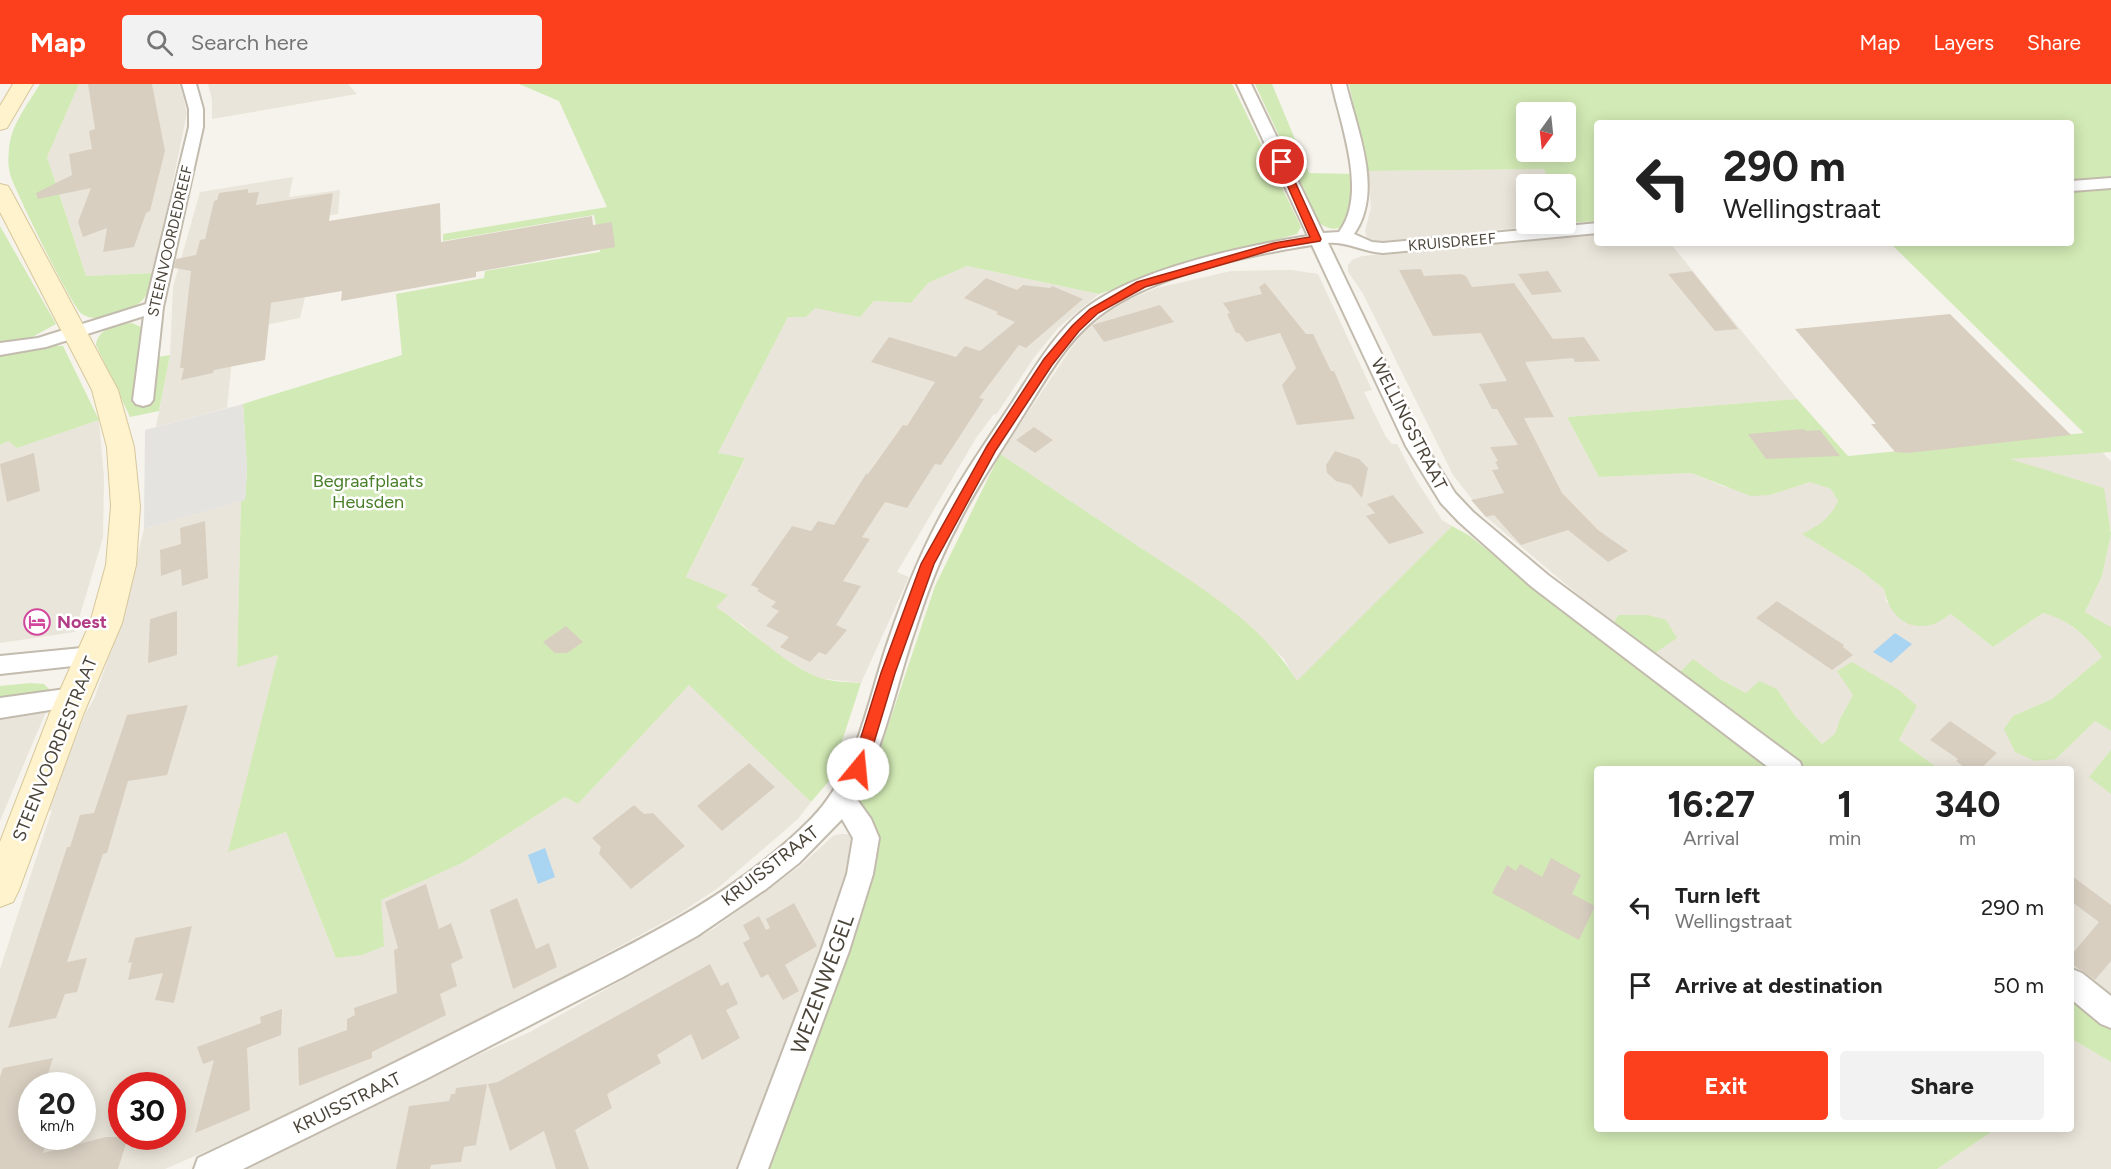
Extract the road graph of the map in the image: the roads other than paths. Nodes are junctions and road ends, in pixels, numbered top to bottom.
1 (189, 84) edge
2 (1244, 84) edge
3 (1339, 84) edge
4 (21, 86) edge
5 (0, 124) edge
6 (2111, 183) edge
7 (2074, 186) edge
8 (0, 191) edge
9 (1594, 228) edge
10 (1344, 236) junction
11 (1316, 239) junction
12 (154, 308) junction
13 (74, 332) junction
14 (0, 349) edge
15 (143, 399) dead end
16 (92, 656) junction
17 (0, 665) edge
18 (73, 698) junction
19 (0, 708) edge
20 (1786, 766) edge
21 (843, 800) junction
22 (0, 890) edge
23 (2074, 985) edge
24 (2111, 1014) edge
25 (209, 1169) edge
26 (753, 1169) edge

1 - 12 street, STEENVOORDEDREEF
2 - 11 street, WELLINGSTRAAT
3 - 10 street
4 - 5 street
6 - 7 street
8 - 13 street, STEENVOORDESTRAAT
9 - 10 street, KRUISDREEF
10 - 11 street, KRUISSTRAAT
11 - 20 street, WELLINGSTRAAT
11 - 21 street, KRUISSTRAAT
12 - 13 street
12 - 15 street, STEENVOORDEDREEF
13 - 14 street
13 - 16 street, STEENVOORDESTRAAT
16 - 17 street
16 - 18 street, STEENVOORDESTRAAT
18 - 19 street
18 - 22 street, STEENVOORDESTRAAT
21 - 25 street, KRUISSTRAAT
21 - 26 street, WEZENWEGEL
23 - 24 street

